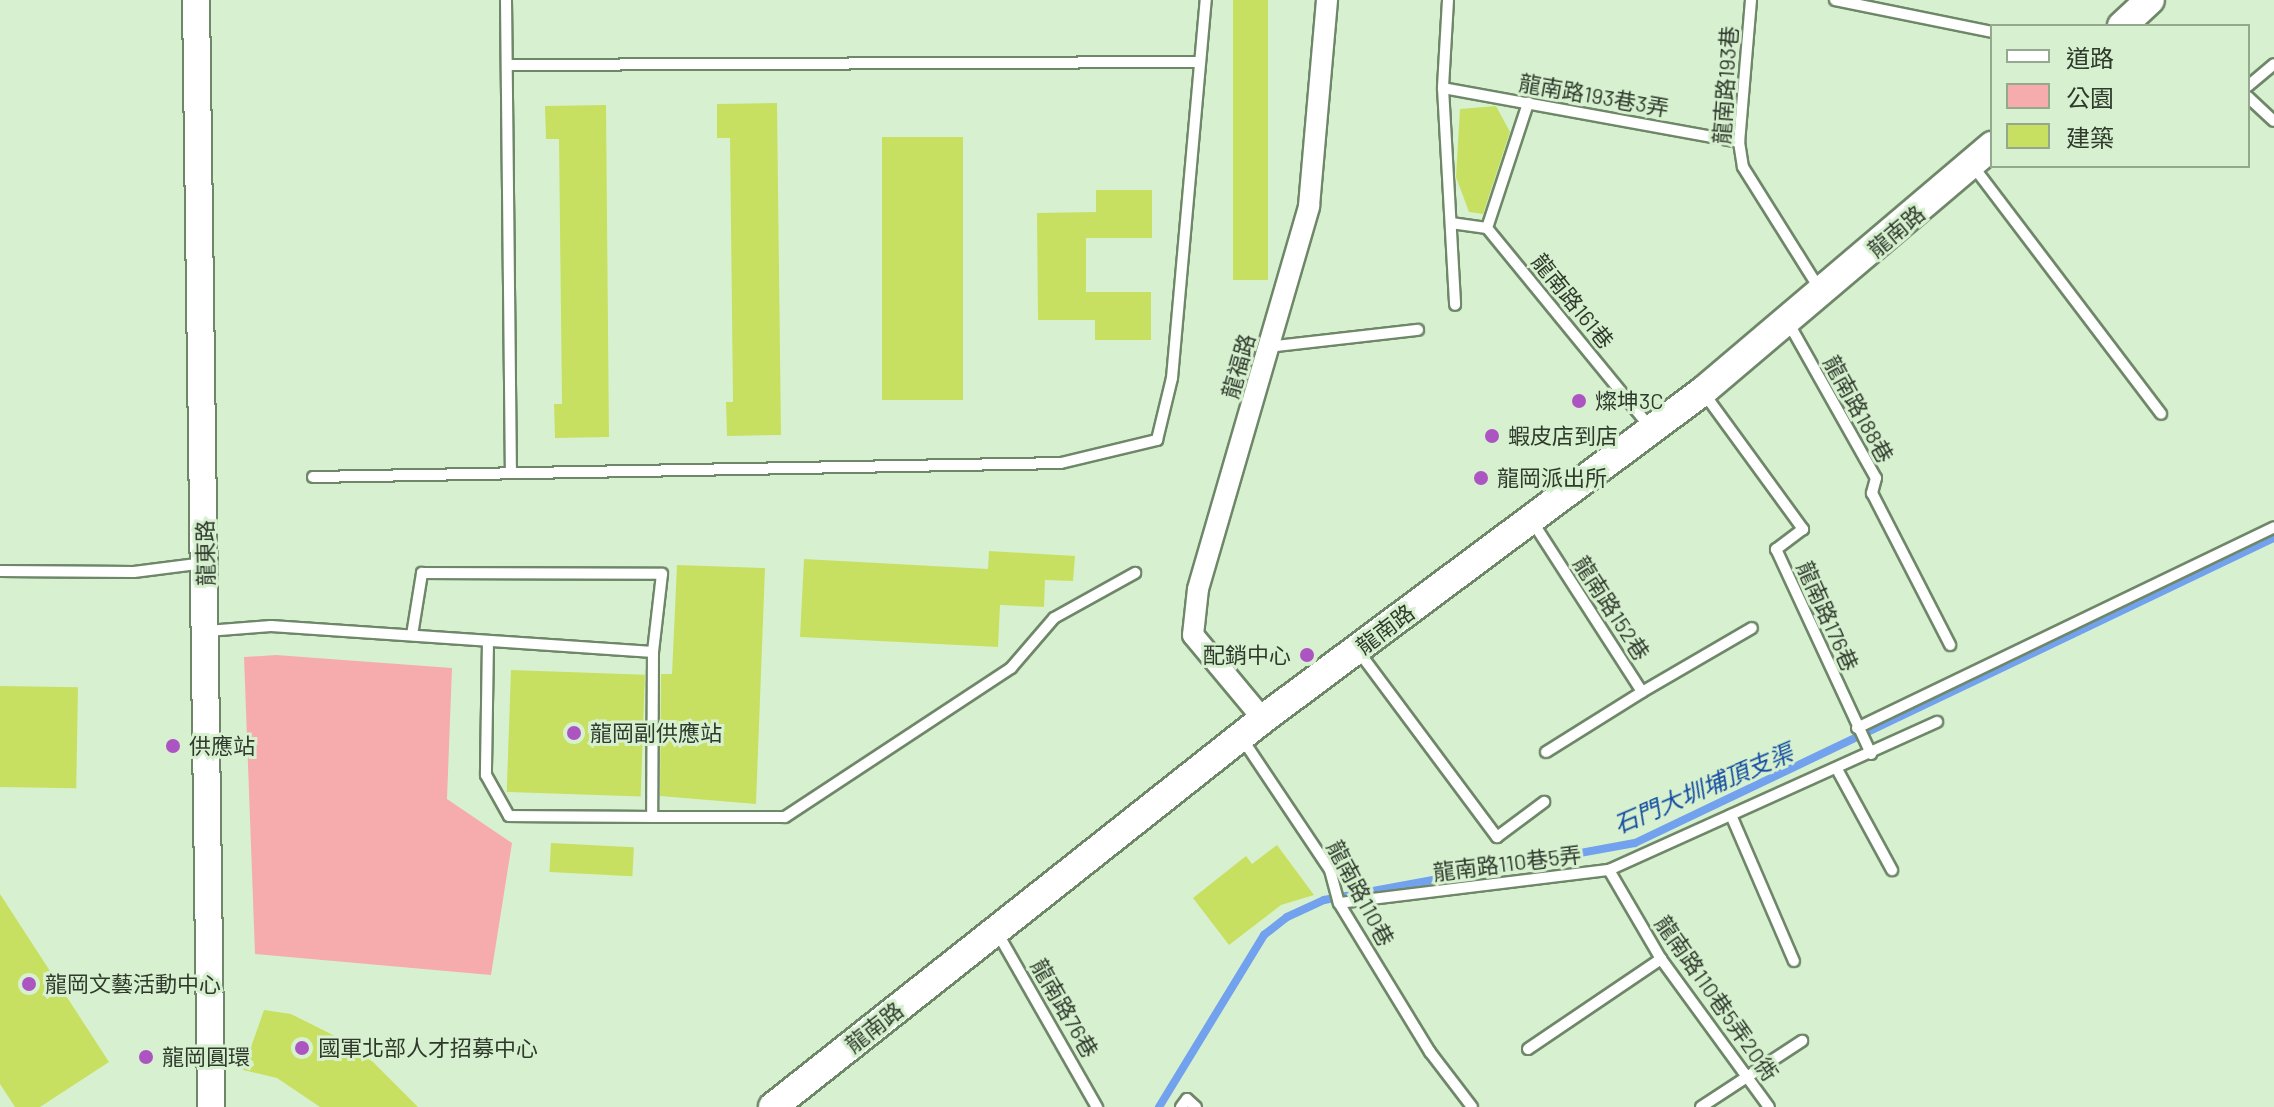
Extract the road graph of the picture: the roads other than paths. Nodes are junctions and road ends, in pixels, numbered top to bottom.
1 (196, 0) edge
2 (506, 0) edge
3 (1206, 0) edge
4 (1327, 0) edge
5 (1448, 0) edge
6 (1751, 0) edge
7 (1835, 0) edge
8 (1990, 32) edge
9 (1200, 62) junction
10 (2274, 64) edge
11 (507, 65) junction
12 (2250, 84) edge
13 (1443, 88) junction
14 (2250, 99) edge
15 (1528, 103) junction
16 (2274, 121) edge
17 (1739, 142) junction
18 (1982, 155) edge
19 (1991, 168) edge
20 (1451, 223) junction
21 (1487, 228) junction
22 (1822, 293) junction
23 (1455, 305) dead end
24 (1787, 321) junction
25 (1418, 330) dead end
26 (1268, 347) junction
27 (1703, 391) junction
28 (2161, 414) dead end
29 (1652, 428) junction
30 (511, 473) junction
31 (313, 477) dead end
32 (1531, 519) junction
33 (2274, 527) edge
34 (206, 563) junction
35 (0, 571) edge
36 (1135, 573) dead end
37 (1752, 628) dead end
38 (207, 631) junction
39 (412, 635) junction
40 (488, 641) junction
41 (1950, 645) dead end
42 (1358, 650) junction
43 (653, 652) junction
44 (1642, 692) junction
45 (1263, 719) junction
46 (1937, 722) dead end
47 (1857, 728) junction
48 (1241, 737) junction
49 (1546, 752) dead end
50 (1871, 754) junction
51 (1838, 771) junction
52 (1544, 802) dead end
53 (1731, 815) junction
54 (652, 817) junction
55 (1609, 870) junction
56 (1892, 870) dead end
57 (1339, 903) junction
58 (996, 931) junction
59 (1661, 959) junction
60 (1794, 961) dead end
61 (1802, 1041) dead end
62 (1528, 1049) dead end
63 (1745, 1073) junction
64 (211, 1107) edge
65 (773, 1107) edge
66 (1097, 1107) edge
67 (1181, 1107) edge
68 (1196, 1107) edge
69 (1472, 1107) edge
70 (1701, 1107) edge
71 (1769, 1107) edge

1 - 34 street, 龍東路
2 - 11 lane
3 - 9 lane
4 - 26 street, 龍福路
5 - 13 lane
6 - 17 lane, 龍南路193巷
7 - 8 lane
9 - 11 lane
9 - 30 lane
10 - 12 lane
11 - 30 lane
13 - 15 lane, 龍南路193巷3弄
13 - 20 lane
14 - 16 lane
15 - 17 lane, 龍南路193巷3弄
15 - 21 lane
17 - 22 lane, 龍南路193巷
18 - 22 main road, 龍南路
19 - 28 lane
20 - 21 lane
20 - 23 lane
21 - 29 lane, 龍南路161巷
22 - 24 main road, 龍南路
24 - 27 main road, 龍南路
24 - 41 lane, 龍南路188巷
25 - 26 lane
26 - 45 street, 龍福路
27 - 29 main road, 龍南路
27 - 47 lane, 龍南路176巷
29 - 32 main road, 龍南路
30 - 31 lane
32 - 42 main road, 龍南路
32 - 44 lane, 龍南路152巷
33 - 47 lane
34 - 35 lane
34 - 38 street, 龍東路
36 - 54 lane
37 - 44 lane, 龍南路152巷
38 - 39 lane
38 - 64 street, 龍東路
39 - 40 lane
39 - 43 lane
40 - 43 lane
40 - 54 lane
42 - 45 main road, 龍南路
42 - 52 lane
43 - 54 lane
44 - 49 lane
45 - 48 main road, 龍南路
46 - 50 lane, 龍南路110巷5弄
47 - 50 lane, 龍南路176巷
48 - 57 lane, 龍南路110巷
48 - 58 main road, 龍南路
50 - 51 lane, 龍南路110巷5弄
51 - 53 lane, 龍南路110巷5弄
51 - 56 lane
53 - 55 lane, 龍南路110巷5弄
53 - 60 lane
55 - 57 lane, 龍南路110巷5弄
55 - 59 lane, 龍南路110巷5弄20衖
57 - 69 lane, 龍南路110巷
58 - 65 main road, 龍南路
58 - 66 lane, 龍南路76巷
59 - 62 lane
59 - 63 lane, 龍南路110巷5弄20衖
61 - 63 lane
63 - 70 lane
63 - 71 lane, 龍南路110巷5弄20衖
67 - 68 lane

